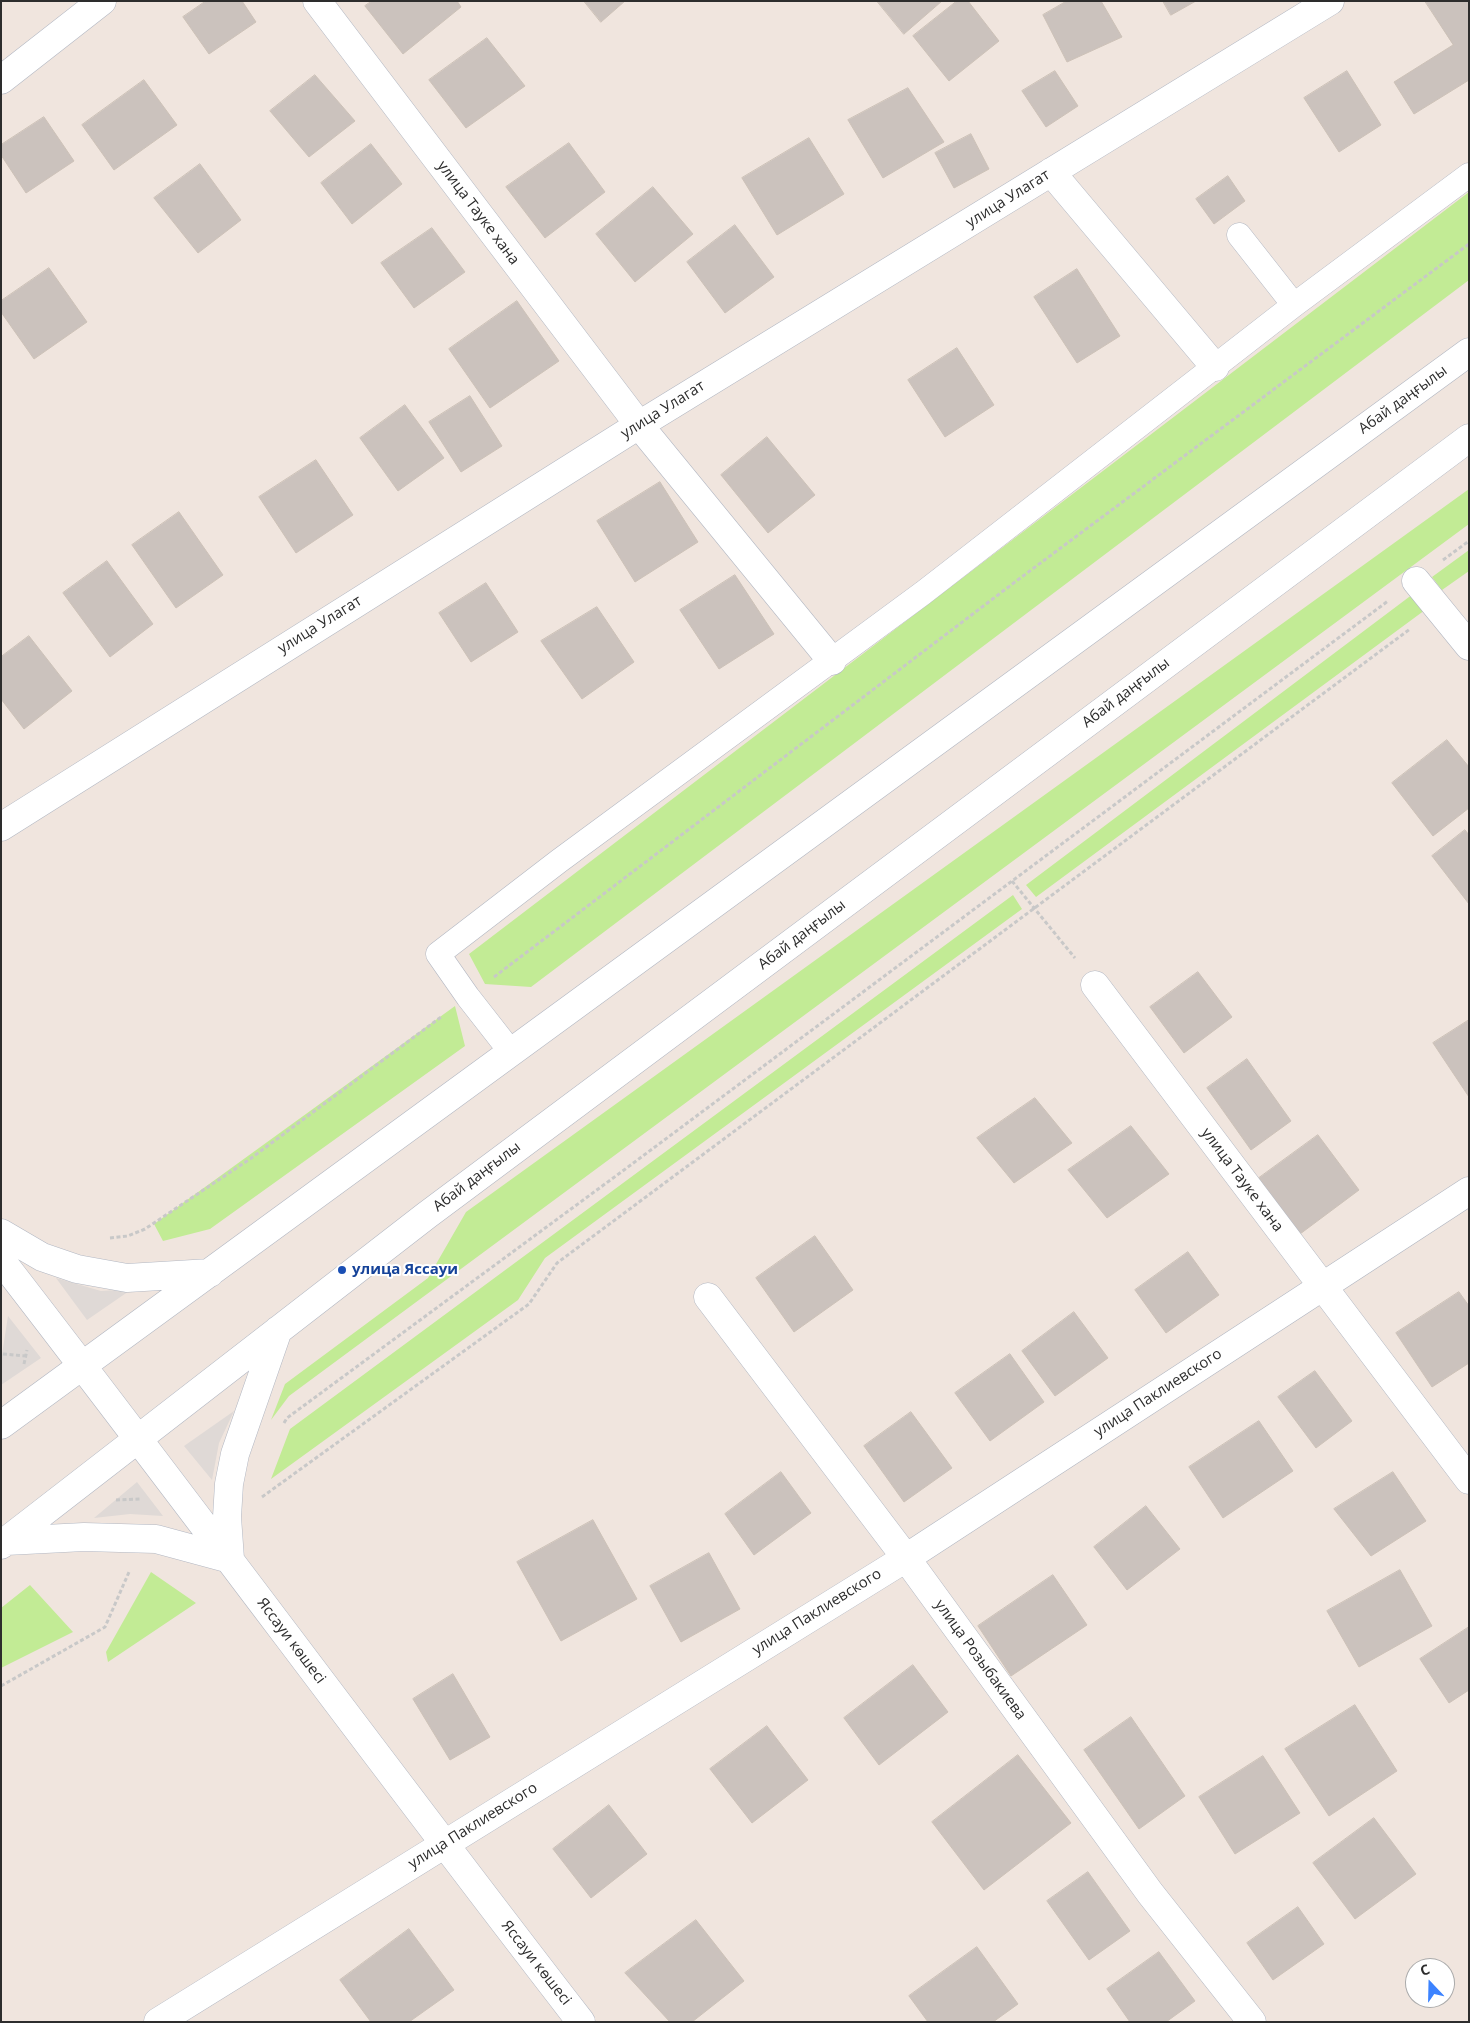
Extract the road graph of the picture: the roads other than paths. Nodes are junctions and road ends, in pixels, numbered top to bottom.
1 (102, 1) edge
2 (317, 1) edge
3 (1330, 1) edge
4 (1, 80) edge
5 (1052, 172) junction
6 (1469, 174) edge
7 (1238, 235) dead end
8 (1294, 305) junction
9 (1469, 352) edge
10 (1215, 367) junction
11 (639, 425) junction
12 (1469, 438) edge
13 (1416, 580) road end
14 (1469, 646) edge
15 (832, 661) junction
16 (1, 827) edge
17 (1095, 985) road end
18 (511, 1052) junction
19 (1469, 1191) edge
20 (1, 1233) edge
21 (1, 1260) edge
22 (210, 1273) junction
23 (1322, 1286) junction
24 (708, 1298) dead end
25 (278, 1330) junction
26 (84, 1367) junction
27 (1, 1425) edge
28 (139, 1438) junction
29 (1469, 1480) edge
30 (4, 1543) edge
31 (906, 1558) junction
32 (230, 1559) junction
33 (443, 1844) junction
34 (158, 2022) edge
35 (581, 2022) edge
36 (1252, 2022) edge

1 - 4 street
2 - 11 street, улица Тауке хана
3 - 5 street, улица Улагат
5 - 10 street
5 - 11 street, улица Улагат
6 - 8 lane
7 - 8 lane
8 - 10 lane
9 - 18 street, Абай даңғылы
10 - 15 lane
11 - 15 street, улица Тауке хана
11 - 16 street, улица Улагат
12 - 25 street, Абай даңғылы
13 - 14 street
15 - 18 lane
17 - 23 street, улица Тауке хана
18 - 22 street, Абай даңғылы
19 - 23 street, улица Паклиевского
20 - 22 street
21 - 26 street, Яссауи көшесі
22 - 26 street, Абай даңғылы
23 - 29 street, улица Тауке хана
23 - 31 street, улица Паклиевского
24 - 31 street, улица Розыбакиева
25 - 28 street, Абай даңғылы
25 - 32 street
26 - 27 street, Абай даңғылы
26 - 28 street, Яссауи көшесі
28 - 30 street, Абай даңғылы
28 - 32 street, Яссауи көшесі
30 - 32 street
31 - 33 street, улица Паклиевского
31 - 36 street, улица Розыбакиева
32 - 33 street, Яссауи көшесі
33 - 34 street, улица Паклиевского
33 - 35 street, Яссауи көшесі

